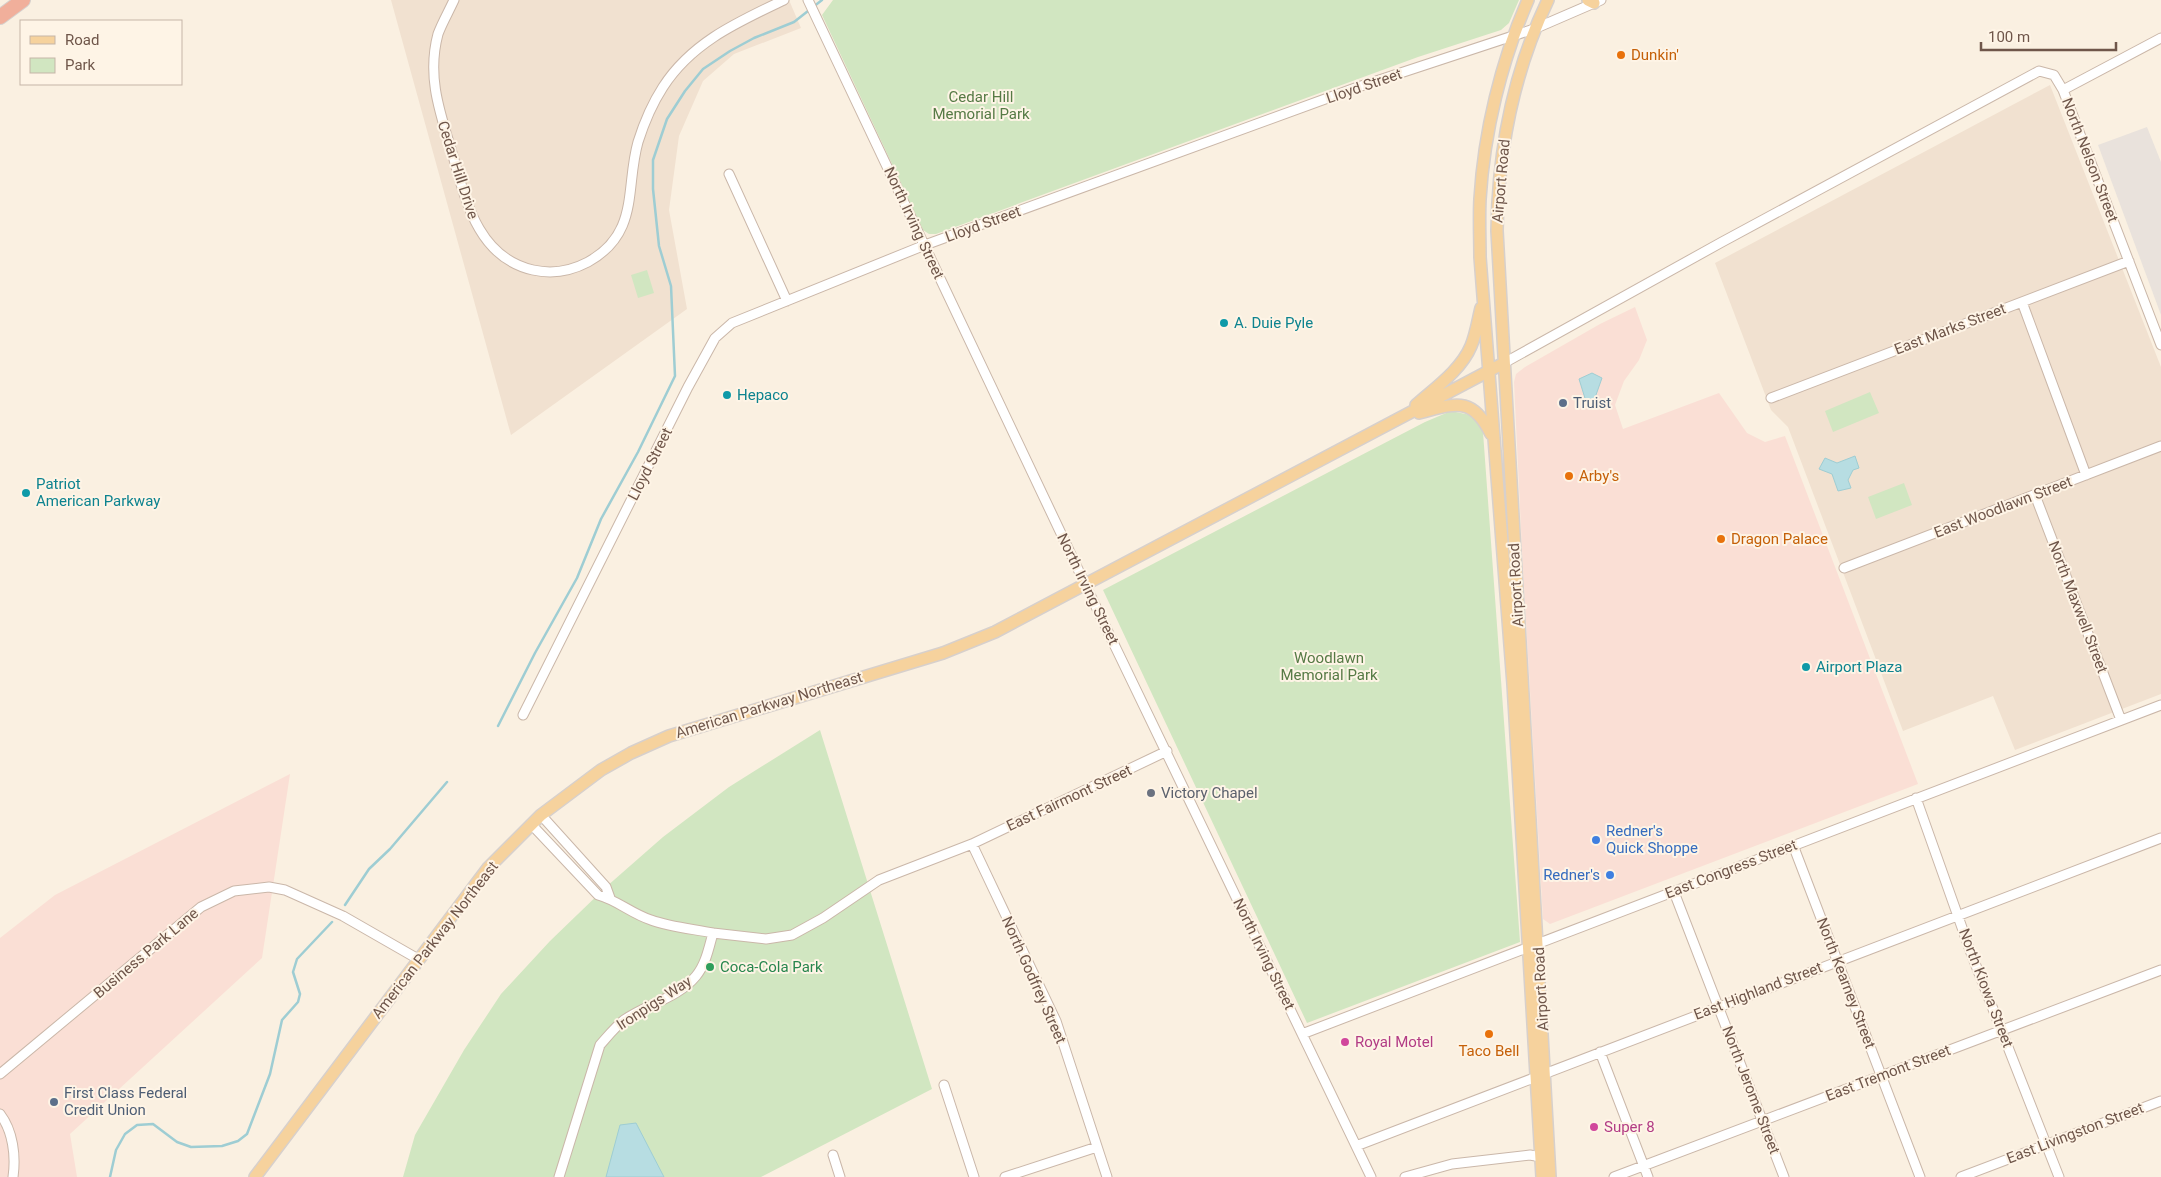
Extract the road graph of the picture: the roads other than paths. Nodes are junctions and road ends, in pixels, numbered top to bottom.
1 (23, 0) edge
2 (454, 0) edge
3 (784, 0) edge
4 (1528, 0) edge
5 (1548, 0) edge
6 (1594, 1) edge
7 (811, 5) edge
8 (0, 17) edge
9 (1534, 29) junction
10 (1512, 37) junction
11 (2161, 38) edge
12 (2063, 90) junction
13 (729, 174) dead end
14 (925, 245) junction
15 (2129, 261) junction
16 (1484, 297) junction
17 (787, 302) junction
18 (2022, 302) junction
19 (2161, 345) edge
20 (1504, 363) junction
21 (1490, 371) junction
22 (1771, 398) dead end
23 (1403, 416) junction
24 (1494, 440) junction
25 (2161, 446) edge
26 (2086, 475) junction
27 (2035, 495) junction
28 (1844, 568) dead end
29 (1085, 584) junction
30 (2161, 706) edge
31 (522, 715) dead end
32 (2121, 720) junction
33 (1166, 751) junction
34 (1916, 798) junction
35 (541, 815) junction
36 (531, 824) junction
37 (2161, 838) edge
38 (972, 844) junction
39 (1793, 845) junction
40 (1674, 892) junction
41 (610, 898) junction
42 (1958, 916) junction
43 (713, 933) junction
44 (1534, 945) junction
45 (418, 959) junction
46 (1838, 961) junction
47 (2161, 970) edge
48 (1719, 1006) junction
49 (2001, 1030) junction
50 (1302, 1034) junction
51 (1600, 1052) junction
52 (0, 1074) edge
53 (1541, 1074) junction
54 (1882, 1076) junction
55 (944, 1085) dead end
56 (2161, 1101) edge
57 (0, 1114) edge
58 (1763, 1121) junction
59 (2046, 1144) junction
60 (1356, 1146) junction
61 (1097, 1147) junction
62 (833, 1155) dead end
63 (1541, 1156) junction
64 (1644, 1166) junction
65 (14, 1177) edge
66 (256, 1177) edge
67 (559, 1177) edge
68 (840, 1177) edge
69 (974, 1177) edge
70 (1005, 1177) edge
71 (1107, 1177) edge
72 (1371, 1177) edge
73 (1405, 1177) edge
74 (1542, 1177) edge
75 (1550, 1177) edge
76 (1614, 1177) edge
77 (1648, 1177) edge
78 (1784, 1177) edge
79 (1920, 1177) edge
80 (1961, 1177) edge
81 (2059, 1177) edge

1 - 8 highway
2 - 3 street, Cedar Hill Drive
4 - 10 main road, Airport Road
5 - 9 main road, Airport Road
6 - 9 street, Lloyd Street
7 - 14 street, North Irving Street
9 - 10 street, Lloyd Street
9 - 20 main road, Airport Road
10 - 14 street, Lloyd Street
10 - 16 main road, Airport Road
11 - 12 street
12 - 15 street, North Nelson Street
12 - 20 street, North Nelson Street
13 - 17 street
14 - 17 street, Lloyd Street
14 - 29 street, North Irving Street
15 - 18 street, East Marks Street
15 - 19 street, North Nelson Street
16 - 21 main road, Airport Road
16 - 23 main road
17 - 31 street, Lloyd Street
18 - 22 street, East Marks Street
18 - 26 street
20 - 21 main road
20 - 44 main road, Airport Road
21 - 23 main road
21 - 24 main road, Airport Road
23 - 24 main road
23 - 29 main road, American Parkway Northeast
24 - 44 main road, Airport Road
25 - 26 street, East Woodlawn Street
26 - 27 street, East Woodlawn Street
27 - 28 street, East Woodlawn Street
27 - 32 street, North Maxwell Street
29 - 33 street, North Irving Street
29 - 35 main road, American Parkway Northeast
30 - 32 street, East Congress Street
32 - 34 street, East Congress Street
33 - 38 street, East Fairmont Street
33 - 50 street, North Irving Street
34 - 39 street, East Congress Street
34 - 42 street, North Kiowa Street
35 - 36 main road, American Parkway Northeast
35 - 41 street
36 - 41 street
36 - 45 main road, American Parkway Northeast
37 - 42 street, East Highland Street
38 - 43 street, East Fairmont Street
38 - 61 street, North Godfrey Street
39 - 40 street, East Congress Street
39 - 46 street, North Kearney Street
40 - 44 street, East Congress Street
40 - 48 street, North Jerome Street
41 - 43 street
42 - 46 street, East Highland Street
42 - 49 street, North Kiowa Street
43 - 67 street, Ironpigs Way
44 - 50 street, East Congress Street
44 - 53 main road, Airport Road
45 - 52 street, Business Park Lane
45 - 66 main road, American Parkway Northeast
46 - 48 street, East Highland Street
46 - 54 street, North Kearney Street
47 - 49 street, East Tremont Street
48 - 51 street, East Highland Street
48 - 58 street, North Jerome Street
49 - 54 street, East Tremont Street
49 - 59 street, North Kiowa Street
50 - 60 street, North Irving Street
51 - 53 street, East Highland Street
51 - 64 street
53 - 60 street, East Highland Street
53 - 63 main road, Airport Road
53 - 75 main road, Airport Road
54 - 58 street, East Tremont Street
54 - 79 street, North Kearney Street
55 - 69 street
56 - 59 street, East Livingston Street
57 - 65 street
58 - 64 street, East Tremont Street
58 - 78 street, North Jerome Street
59 - 80 street, East Livingston Street
59 - 81 street, North Kiowa Street
60 - 72 street, North Irving Street
61 - 70 street
61 - 71 street, North Godfrey Street
62 - 68 street
63 - 73 street
63 - 74 main road, Airport Road
64 - 76 street, East Tremont Street
64 - 77 street

